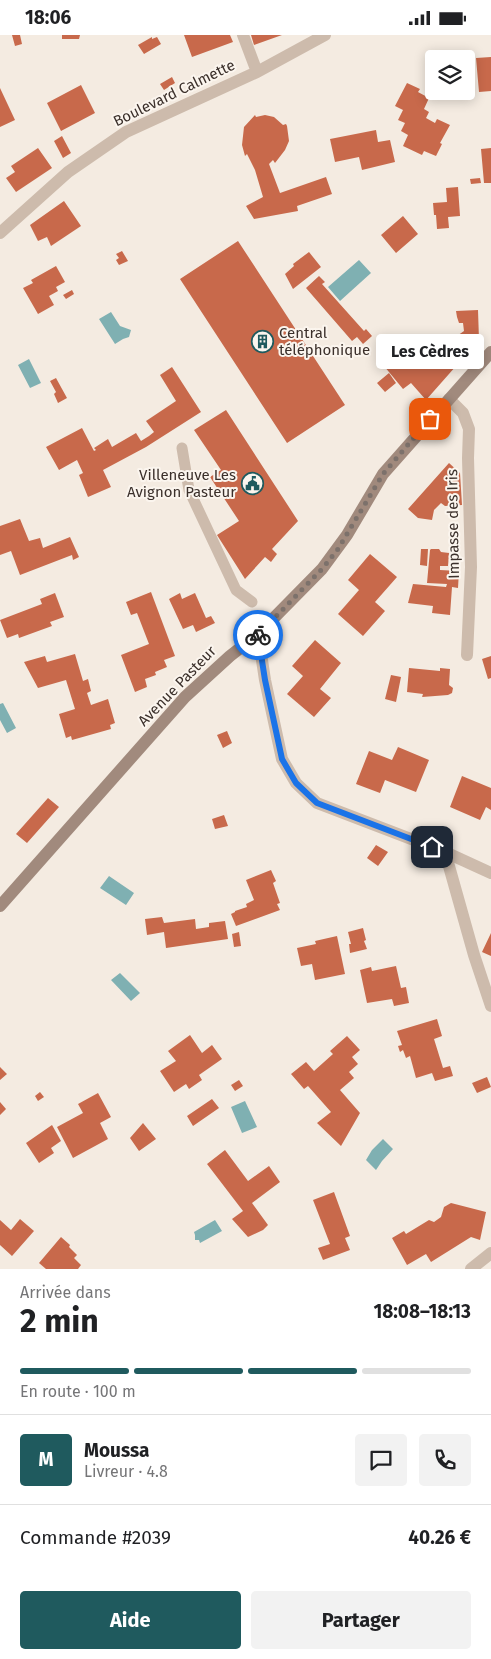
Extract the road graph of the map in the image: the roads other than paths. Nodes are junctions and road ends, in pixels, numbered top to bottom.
1 (243, 35) edge
2 (326, 35) edge
3 (257, 72) junction
4 (0, 233) edge
5 (491, 352) edge
6 (449, 399) junction
7 (182, 448) dead end
8 (252, 602) dead end
9 (258, 633) junction
10 (467, 655) dead end
11 (445, 852) junction
12 (491, 873) edge
13 (0, 906) edge
14 (491, 1006) edge
15 (491, 1253) edge
16 (471, 1269) edge

1 - 3 street
2 - 3 street, Boulevard Calmette
3 - 4 street, Boulevard Calmette
5 - 6 street, Avenue Pasteur
6 - 9 street, Avenue Pasteur
6 - 10 street, Impasse des Iris
7 - 8 lane
9 - 11 street
9 - 13 street, Avenue Pasteur
11 - 12 street
11 - 14 street
15 - 16 street

